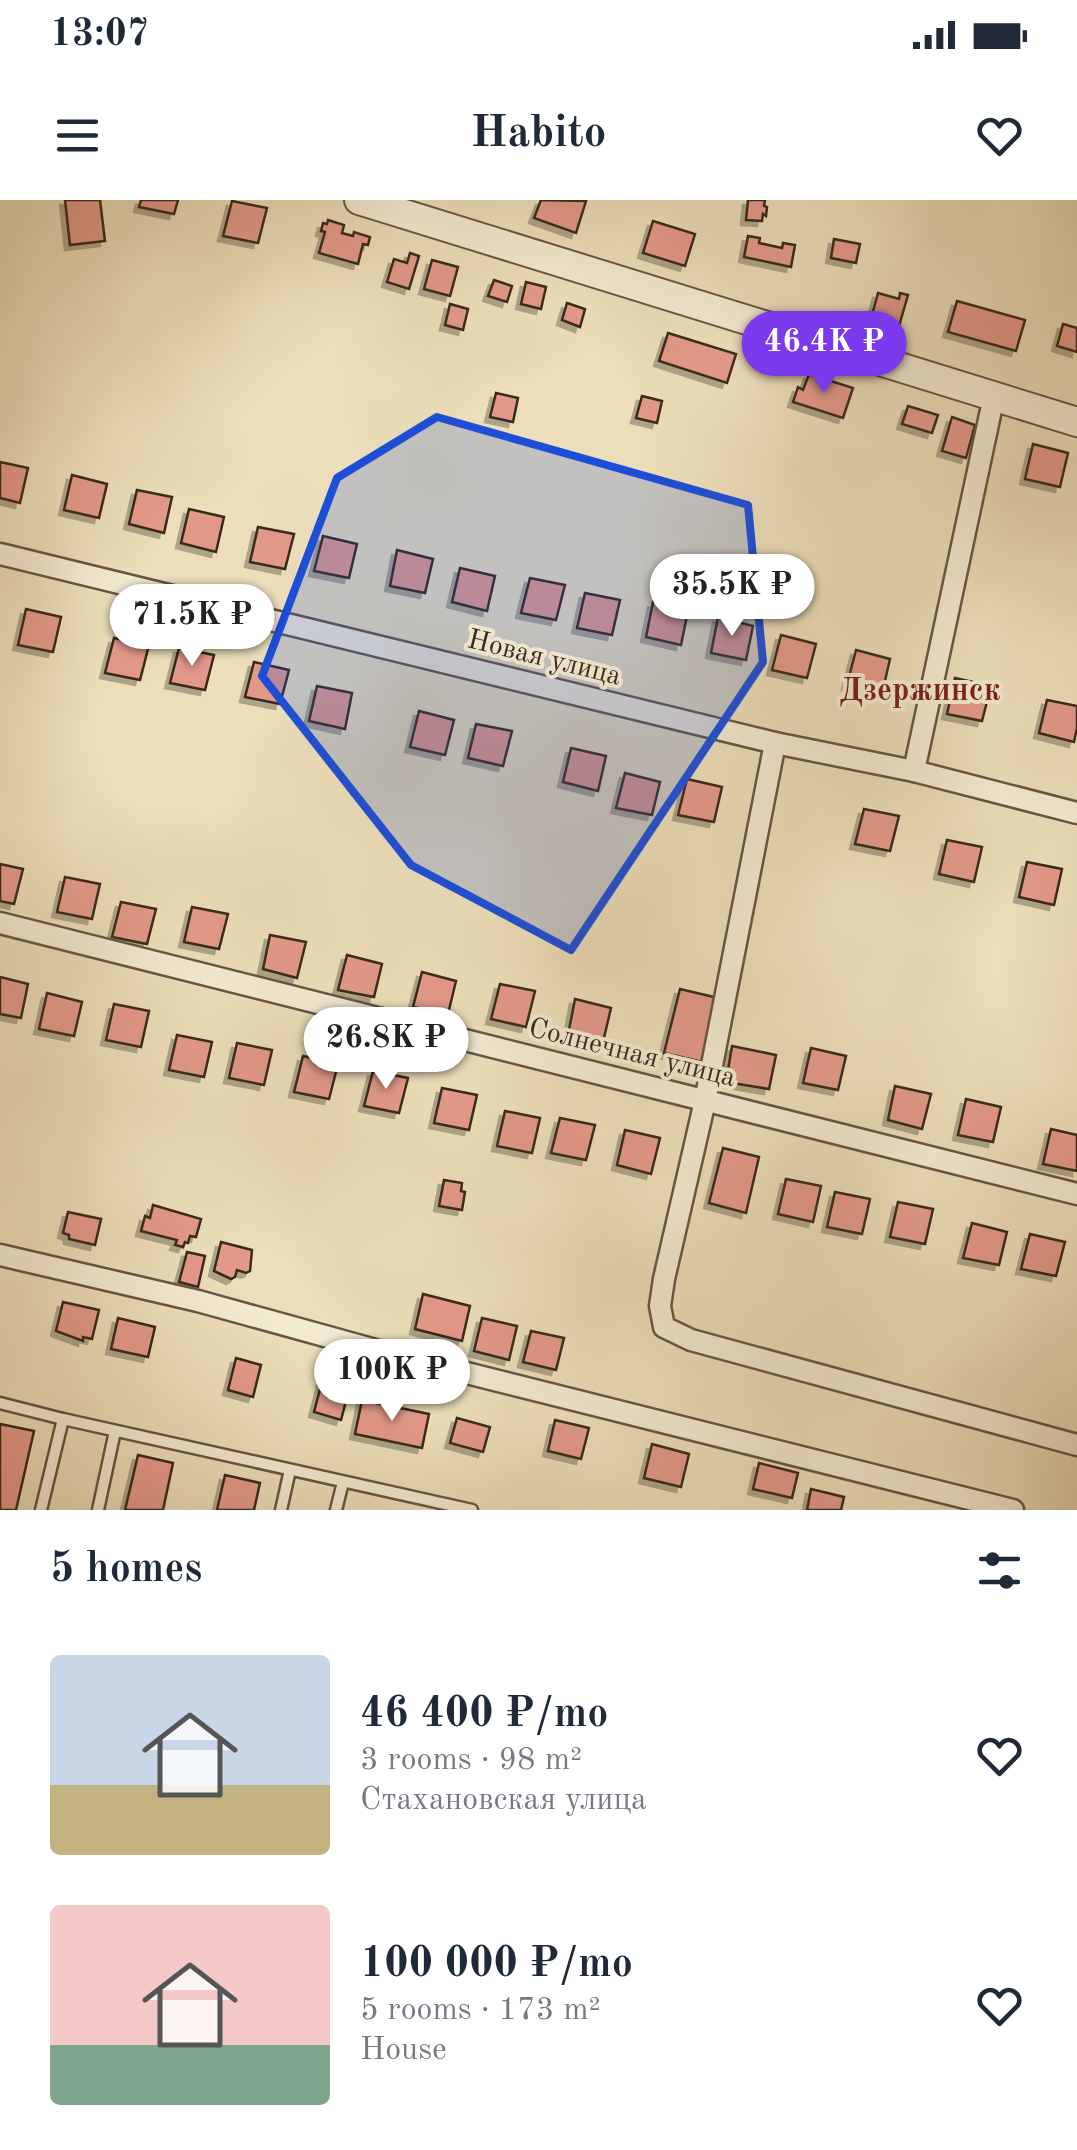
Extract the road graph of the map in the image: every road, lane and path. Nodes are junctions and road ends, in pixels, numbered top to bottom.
1 (359, 200) edge
2 (994, 396) junction
3 (1077, 422) edge
4 (0, 554) edge
5 (775, 742) junction
6 (914, 771) junction
7 (1077, 813) edge
8 (0, 923) edge
9 (705, 1101) junction
10 (1077, 1194) edge
11 (0, 1254) edge
12 (0, 1402) edge
13 (63, 1419) junction
14 (115, 1431) junction
15 (1077, 1445) edge
16 (290, 1470) junction
17 (343, 1482) junction
18 (452, 1508) edge
19 (41, 1510) edge
20 (98, 1510) edge
21 (281, 1510) edge
22 (336, 1510) edge
23 (472, 1510) edge
24 (1013, 1510) edge

1 - 2 street
2 - 3 street
2 - 6 street
4 - 5 street, Новая улица
5 - 6 street, Новая улица
5 - 9 street
6 - 7 street, Новая улица
8 - 9 street, Солнечная улица
9 - 10 street, Солнечная улица
9 - 15 street
11 - 24 street
12 - 13 lane
13 - 14 lane
13 - 19 lane
14 - 16 lane
14 - 20 lane
16 - 17 lane
16 - 21 lane
17 - 18 lane
17 - 22 lane
18 - 23 lane

